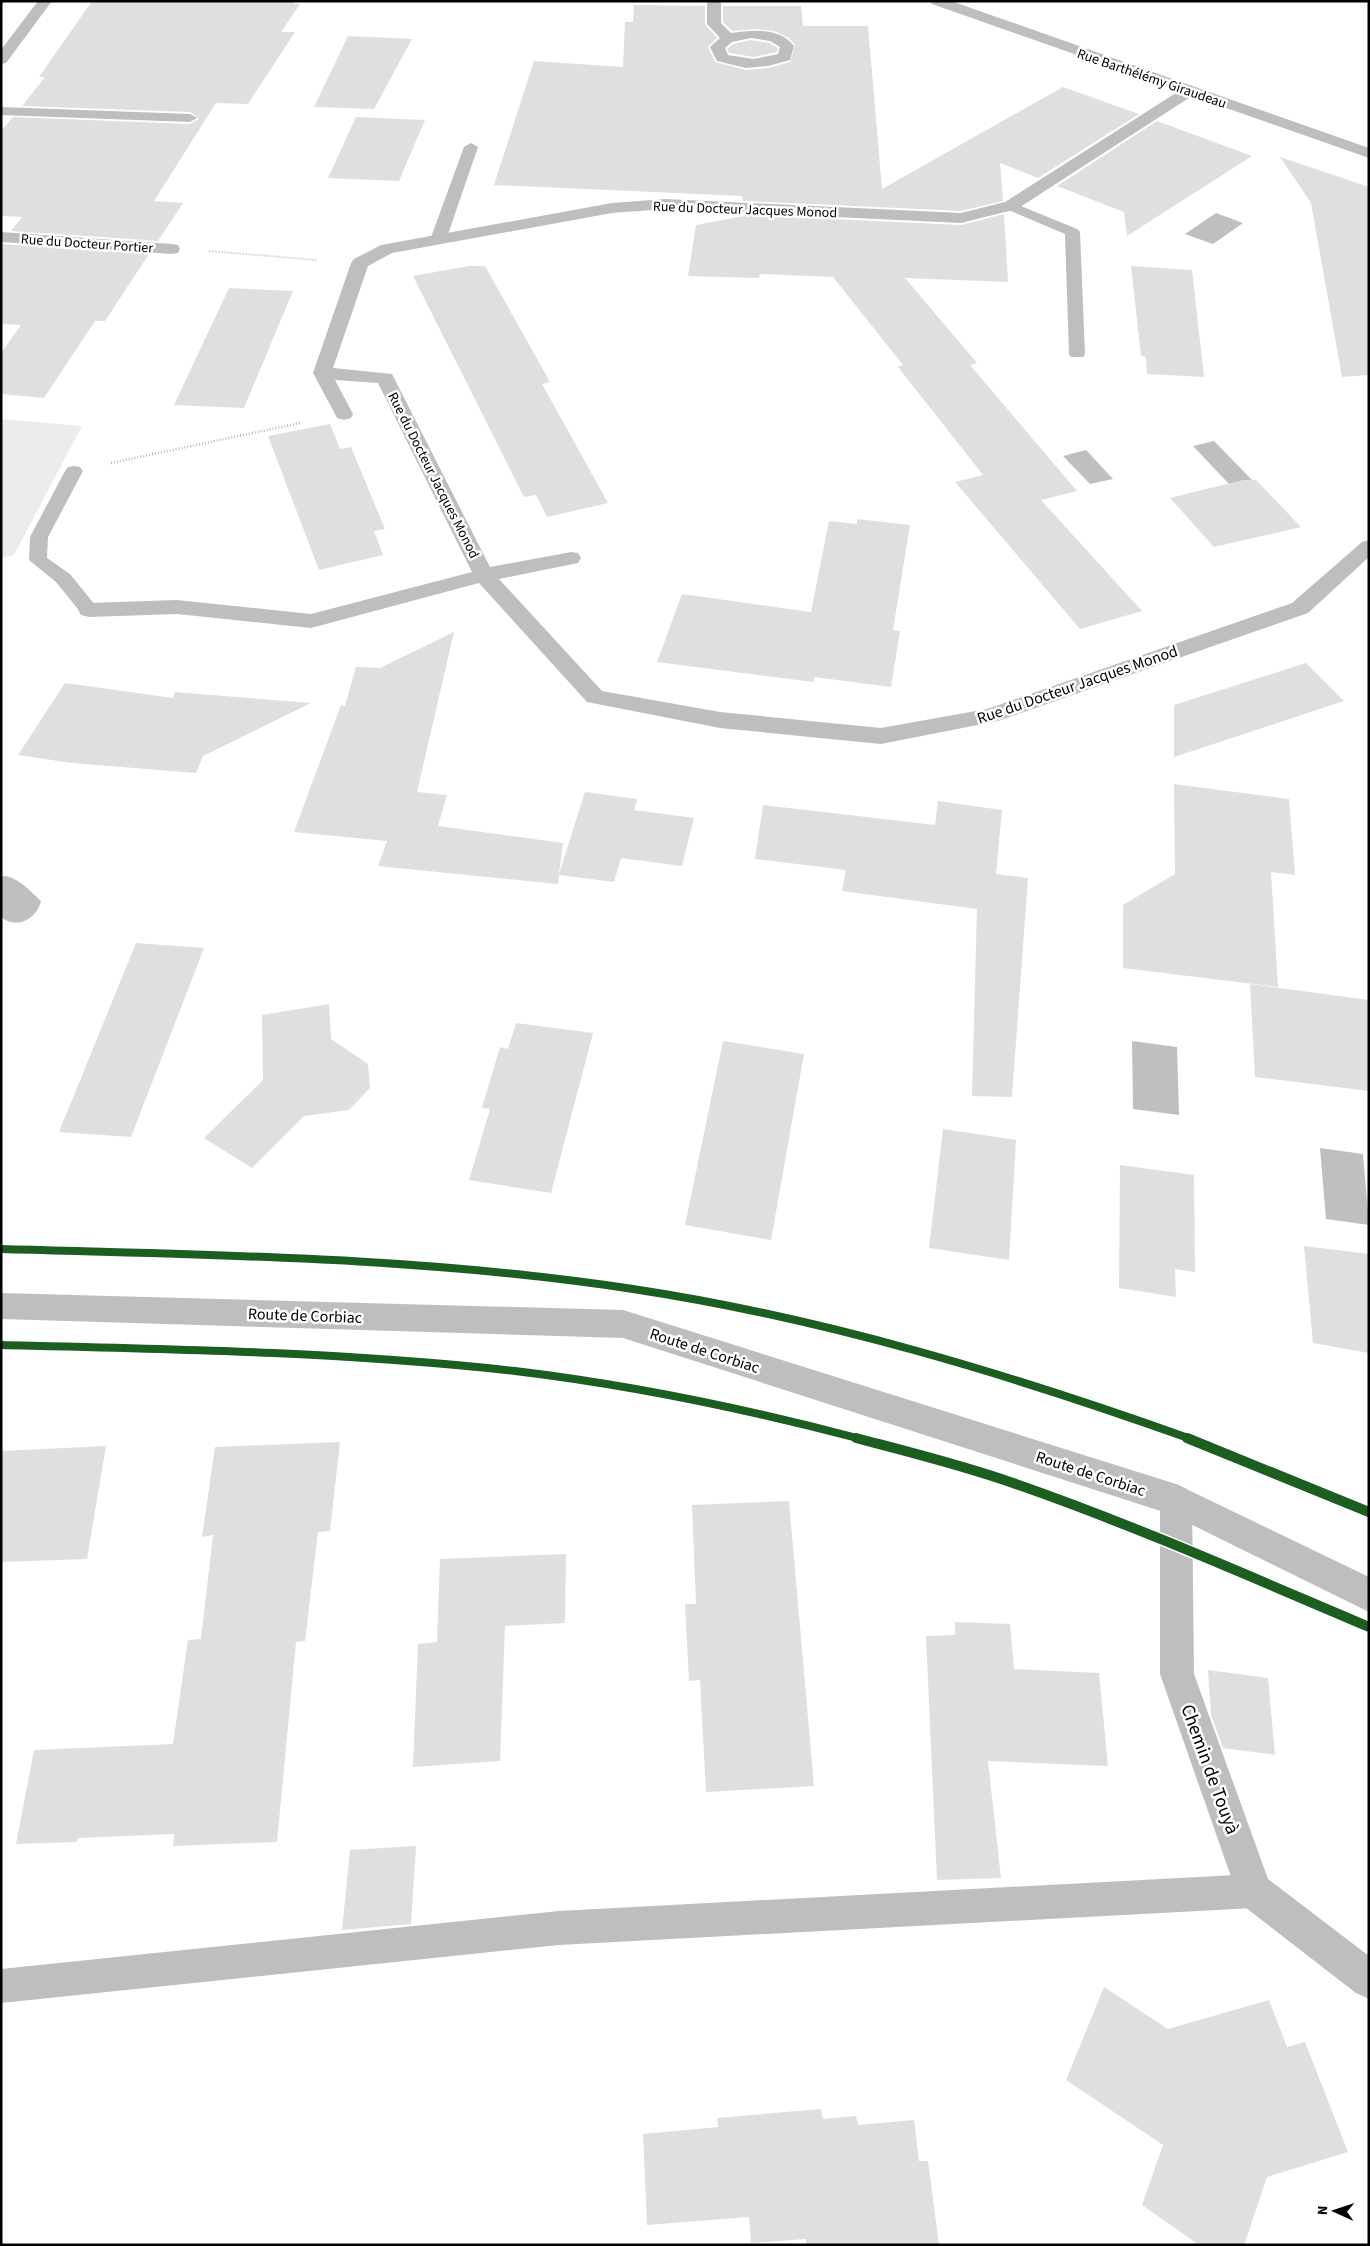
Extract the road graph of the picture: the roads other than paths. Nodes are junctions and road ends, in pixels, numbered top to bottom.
1 (45, 1) edge
2 (714, 1) edge
3 (937, 1) edge
4 (728, 38) dead end
5 (1, 60) edge
6 (1189, 91) junction
7 (1, 111) edge
8 (190, 118) dead end
9 (471, 147) dead end
10 (1369, 153) edge
11 (1011, 206) junction
12 (1, 238) edge
13 (438, 240) junction
14 (172, 249) road end
15 (1077, 354) dead end
16 (322, 373) junction
17 (344, 414) road end
18 (74, 471) road end
19 (1369, 546) edge
20 (571, 558) dead end
21 (484, 575) junction
22 (89, 610) joint
23 (1, 1306) edge
24 (1176, 1500) junction
25 (1369, 1594) edge
26 (1254, 1890) junction
27 (1369, 1980) edge
28 (1, 1986) edge

1 - 5 street
2 - 4 street
3 - 6 street, Rue Barthélémy Giraudeau
6 - 10 street, Rue Barthélémy Giraudeau
6 - 11 street, Rue du Docteur Jacques Monod
7 - 8 lane
9 - 13 lane
11 - 13 street, Rue du Docteur Jacques Monod
11 - 15 lane
12 - 14 street, Rue du Docteur Portier
13 - 16 street, Rue du Docteur Jacques Monod
16 - 17 street
16 - 21 street, Rue du Docteur Jacques Monod
18 - 22 lane, Rue du Docteur Jacques Monod
19 - 21 street, Rue du Docteur Jacques Monod
20 - 21 street, Rue du Docteur Jacques Monod
21 - 22 street, Rue du Docteur Jacques Monod
23 - 24 street, Route de Corbiac
24 - 25 street, Route de Corbiac
24 - 26 street, Chemin de Touyà
26 - 27 street
26 - 28 lane

